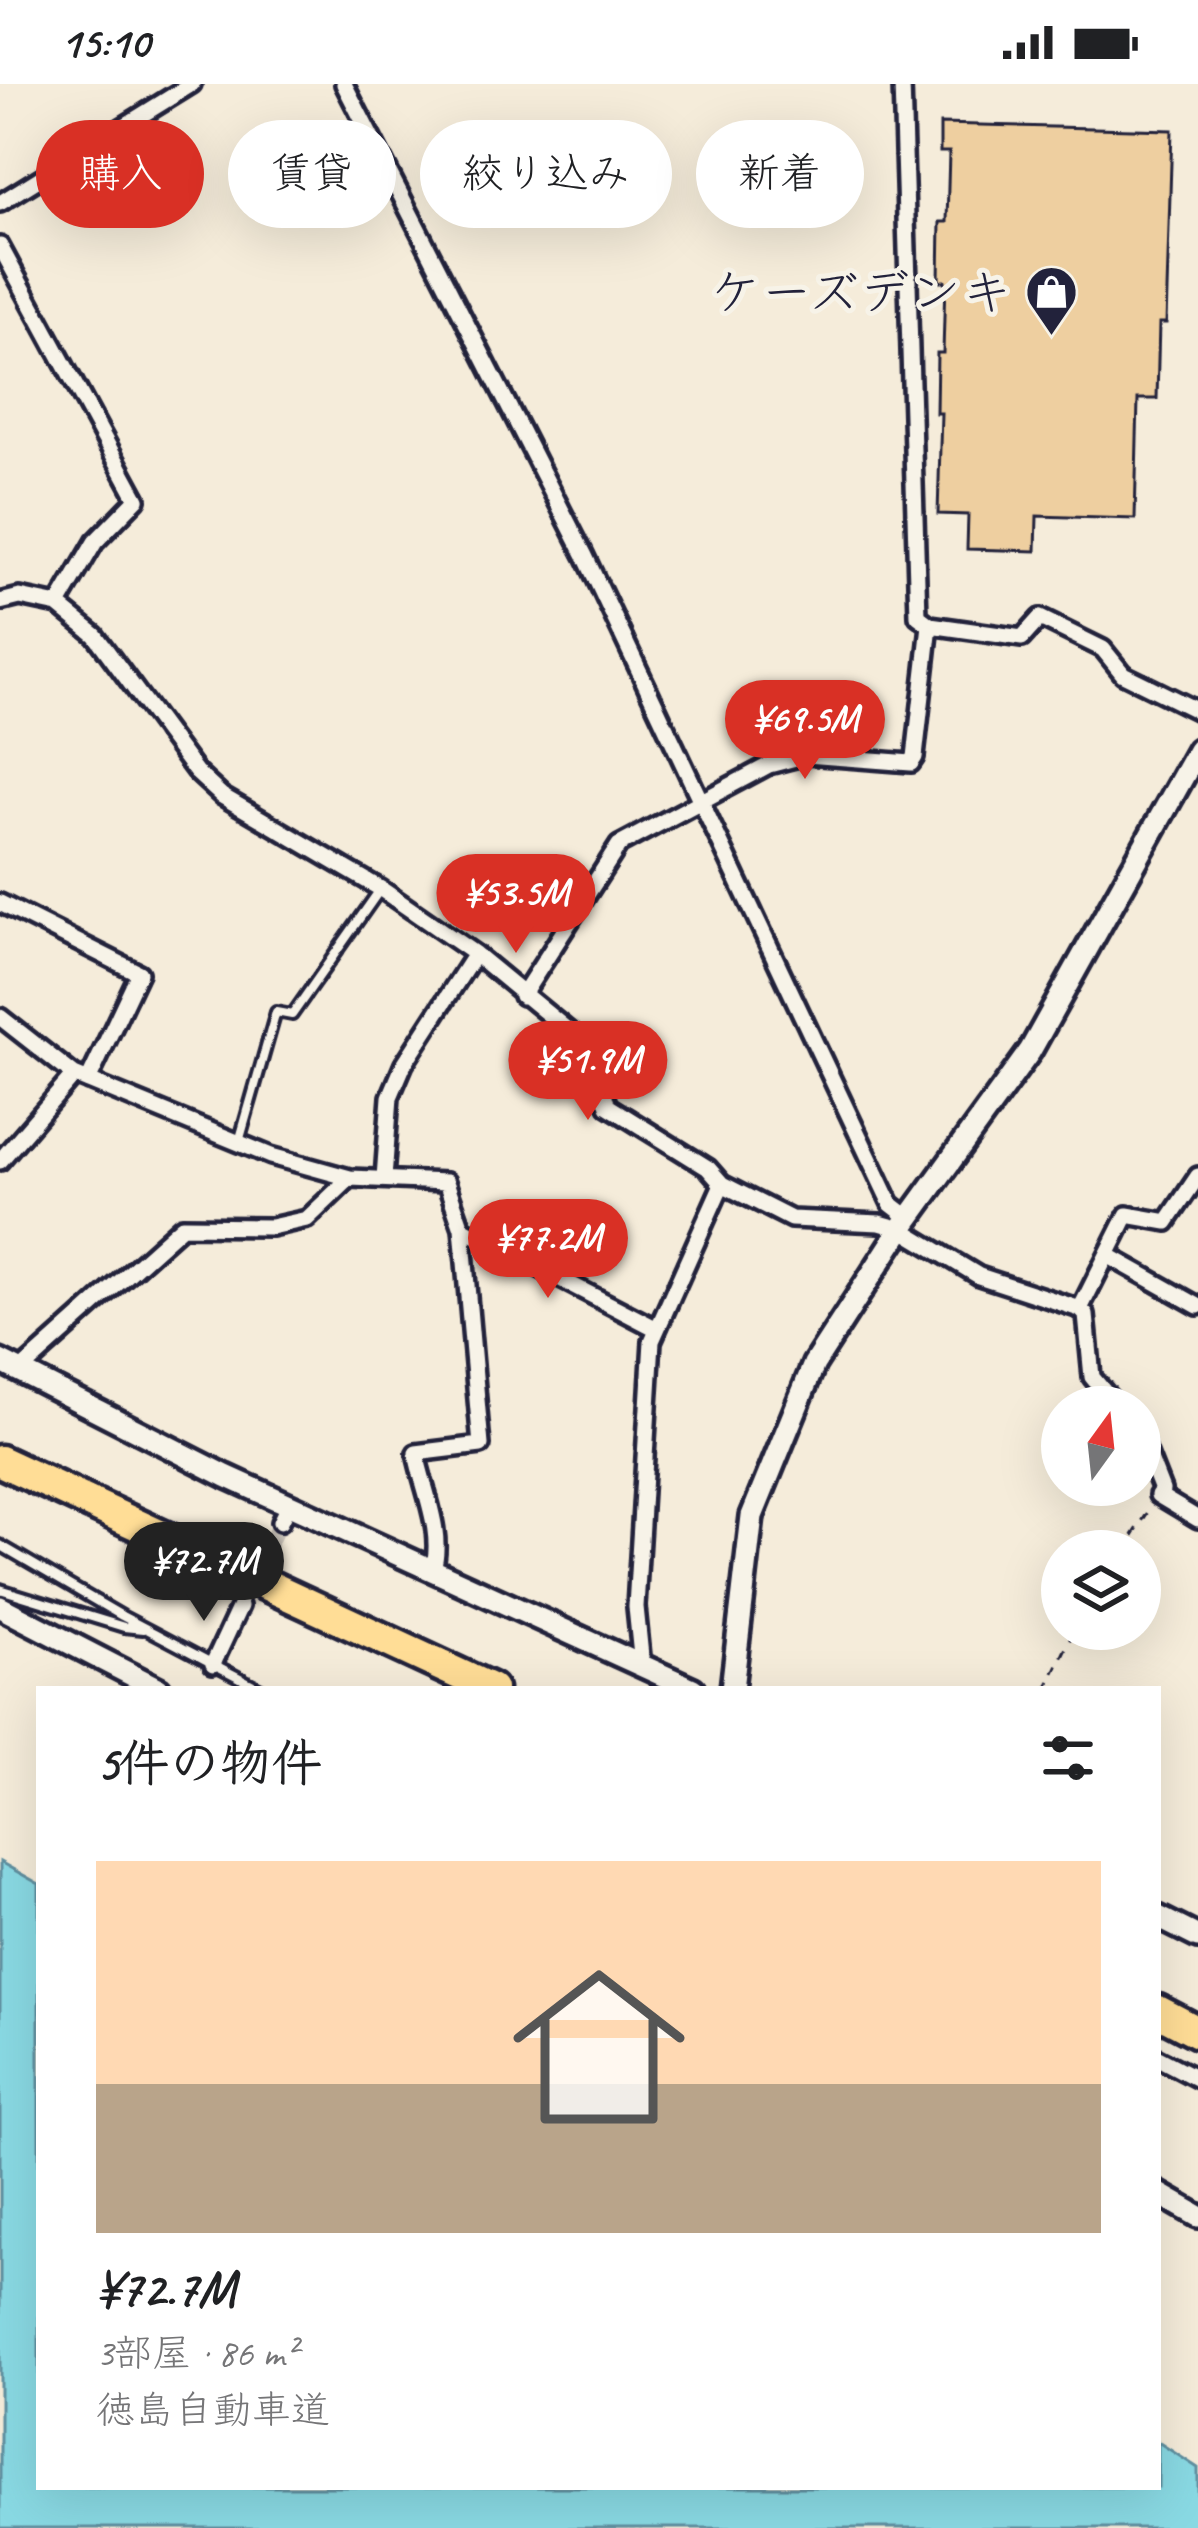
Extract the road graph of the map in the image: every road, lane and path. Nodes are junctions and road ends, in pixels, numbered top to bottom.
1 (192, 84) edge
2 (344, 84) edge
3 (902, 84) edge
4 (0, 202) edge
5 (0, 246) edge
6 (0, 602) edge
7 (58, 605) junction
8 (929, 625) junction
9 (1198, 711) edge
10 (1198, 750) edge
11 (699, 802) junction
12 (381, 889) junction
13 (0, 902) edge
14 (476, 954) junction
15 (523, 996) junction
16 (0, 1017) edge
17 (81, 1078) junction
18 (238, 1144) junction
19 (0, 1161) edge
20 (1198, 1176) edge
21 (350, 1178) junction
22 (384, 1178) junction
23 (722, 1184) junction
24 (905, 1223) junction
25 (462, 1228) junction
26 (1109, 1256) junction
27 (1198, 1306) edge
28 (1080, 1309) junction
29 (657, 1329) junction
30 (10, 1366) edge
31 (1100, 1386) edge
32 (0, 1461) edge
33 (1161, 1497) edge
34 (1198, 1519) edge
35 (0, 1545) edge
36 (434, 1569) junction
37 (0, 1589) edge
38 (0, 1606) edge
39 (240, 1606) tunnel mouth
40 (148, 1630) junction
41 (1065, 1650) edge
42 (213, 1664) junction
43 (642, 1666) junction
44 (153, 1686) edge
45 (255, 1686) edge
46 (484, 1686) edge
47 (686, 1686) edge
48 (732, 1686) edge
49 (1047, 1686) edge
50 (1161, 1918) edge
51 (1198, 1937) edge
52 (1161, 2013) edge
53 (1198, 2032) edge
54 (1161, 2060) edge
55 (1198, 2080) edge
56 (1161, 2194) edge
57 (1198, 2216) edge

1 - 4 street
2 - 11 street
3 - 8 street
5 - 7 street
6 - 7 street
7 - 12 street
8 - 9 street
8 - 11 street
10 - 24 street
11 - 15 street
11 - 24 street
12 - 14 street
12 - 18 lane
13 - 17 street
14 - 15 street
14 - 22 street
15 - 23 street
16 - 17 street
17 - 18 street
17 - 19 street
18 - 21 street
20 - 26 street
21 - 22 street
21 - 30 street
22 - 25 street
23 - 24 street
23 - 29 street
24 - 28 street
24 - 48 street
25 - 29 street
25 - 36 street
26 - 27 street
26 - 28 street
28 - 31 street
29 - 43 street
30 - 36 street
32 - 46 highway
33 - 34 street
35 - 40 lane
36 - 43 street
37 - 40 lane
38 - 44 street
39 - 42 street
40 - 42 lane
41 - 49 path
42 - 45 lane
43 - 47 street
50 - 51 street
52 - 53 highway
54 - 55 street
56 - 57 street

